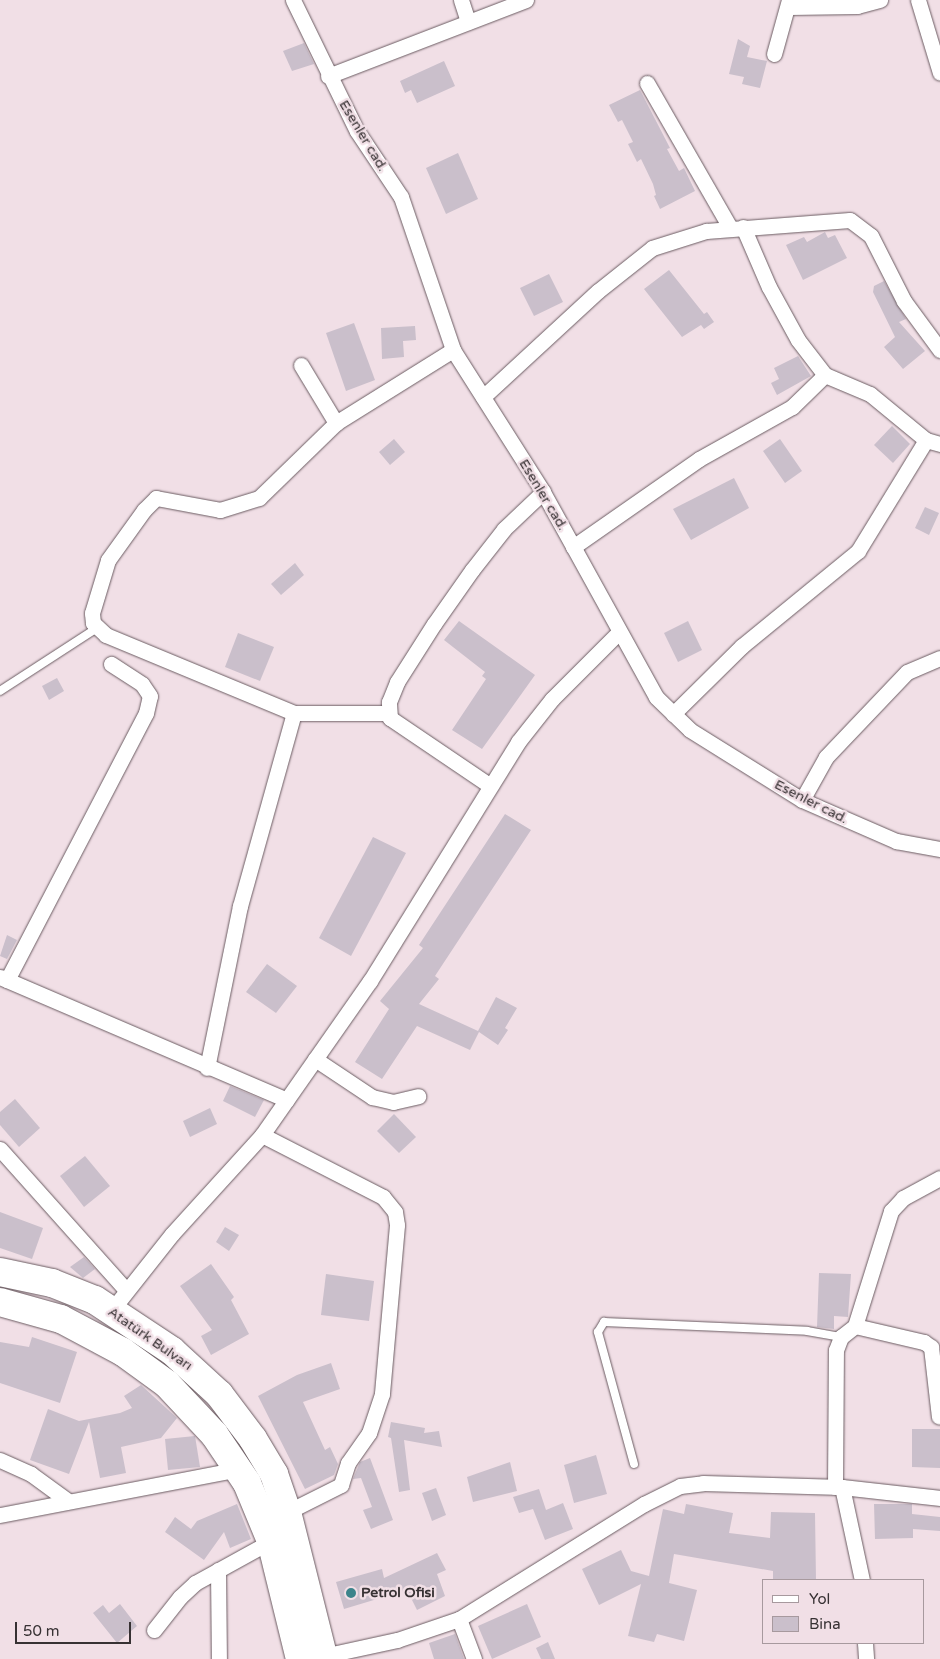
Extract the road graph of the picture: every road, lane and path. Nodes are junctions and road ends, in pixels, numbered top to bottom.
1 (293, 0) edge
2 (461, 0) edge
3 (526, 0) edge
4 (880, 0) edge
5 (918, 0) edge
6 (789, 3) edge
7 (468, 22) junction
8 (774, 54) dead end
9 (940, 73) edge
10 (328, 76) junction
11 (647, 83) dead end
12 (737, 228) junction
13 (453, 350) junction
14 (940, 350) edge
15 (301, 365) dead end
16 (825, 375) junction
17 (483, 398) junction
18 (336, 422) junction
19 (933, 442) edge
20 (543, 492) junction
21 (573, 547) junction
22 (97, 628) junction
23 (618, 633) junction
24 (940, 658) edge
25 (111, 664) dead end
26 (0, 692) edge
27 (294, 713) junction
28 (388, 713) junction
29 (673, 714) junction
30 (489, 785) junction
31 (802, 800) junction
32 (940, 848) edge
33 (3, 979) edge
34 (315, 1059) junction
35 (207, 1068) junction
36 (418, 1096) dead end
37 (287, 1100) junction
38 (262, 1135) junction
39 (0, 1150) edge
40 (940, 1178) edge
41 (0, 1272) edge
42 (118, 1300) junction
43 (0, 1302) edge
44 (855, 1326) junction
45 (841, 1337) junction
46 (939, 1417) edge
47 (0, 1460) edge
48 (634, 1464) dead end
49 (239, 1469) junction
50 (838, 1487) junction
51 (940, 1498) edge
52 (68, 1501) junction
53 (287, 1512) junction
54 (0, 1515) edge
55 (271, 1541) junction
56 (218, 1570) junction
57 (862, 1579) edge
58 (459, 1619) junction
59 (154, 1630) dead end
60 (866, 1644) edge
61 (312, 1651) edge
62 (219, 1659) edge
63 (474, 1659) edge
64 (866, 1659) edge

1 - 10 street, Esenler cad.
2 - 7 street
3 - 7 street
4 - 6 street
5 - 9 street
6 - 8 street
7 - 10 street
10 - 13 street, Esenler cad.
11 - 12 street
12 - 14 street
12 - 16 street
12 - 17 street
13 - 17 street, Esenler cad.
13 - 18 street
15 - 18 street
16 - 19 street
16 - 21 street
17 - 20 street, Esenler cad.
18 - 22 street
19 - 29 street
20 - 21 street, Esenler cad.
20 - 28 street
21 - 23 street, Esenler cad.
22 - 26 lane
22 - 27 street
23 - 29 street, Esenler cad.
23 - 30 street
24 - 31 street
25 - 33 street
27 - 28 street
27 - 35 street
28 - 30 street
29 - 31 street, Esenler cad.
30 - 34 street
31 - 32 street, Esenler cad.
33 - 35 street
34 - 36 street
34 - 37 street
35 - 37 street
37 - 38 street
38 - 42 street
38 - 53 street
39 - 42 street
40 - 44 street
41 - 42 highway, Atatürk Bulvarı
42 - 53 highway, Atatürk Bulvarı
43 - 49 highway, Atatürk Bulvarı
44 - 45 street
44 - 46 street
45 - 48 lane
45 - 50 street
47 - 52 street
49 - 52 street
49 - 55 highway, Atatürk Bulvarı
50 - 51 street
50 - 57 street
50 - 58 street
52 - 54 street
53 - 61 highway, Atatürk Bulvarı
55 - 56 street
55 - 61 highway, Atatürk Bulvarı
56 - 59 street
56 - 62 street
58 - 61 street
58 - 63 street
60 - 64 street

